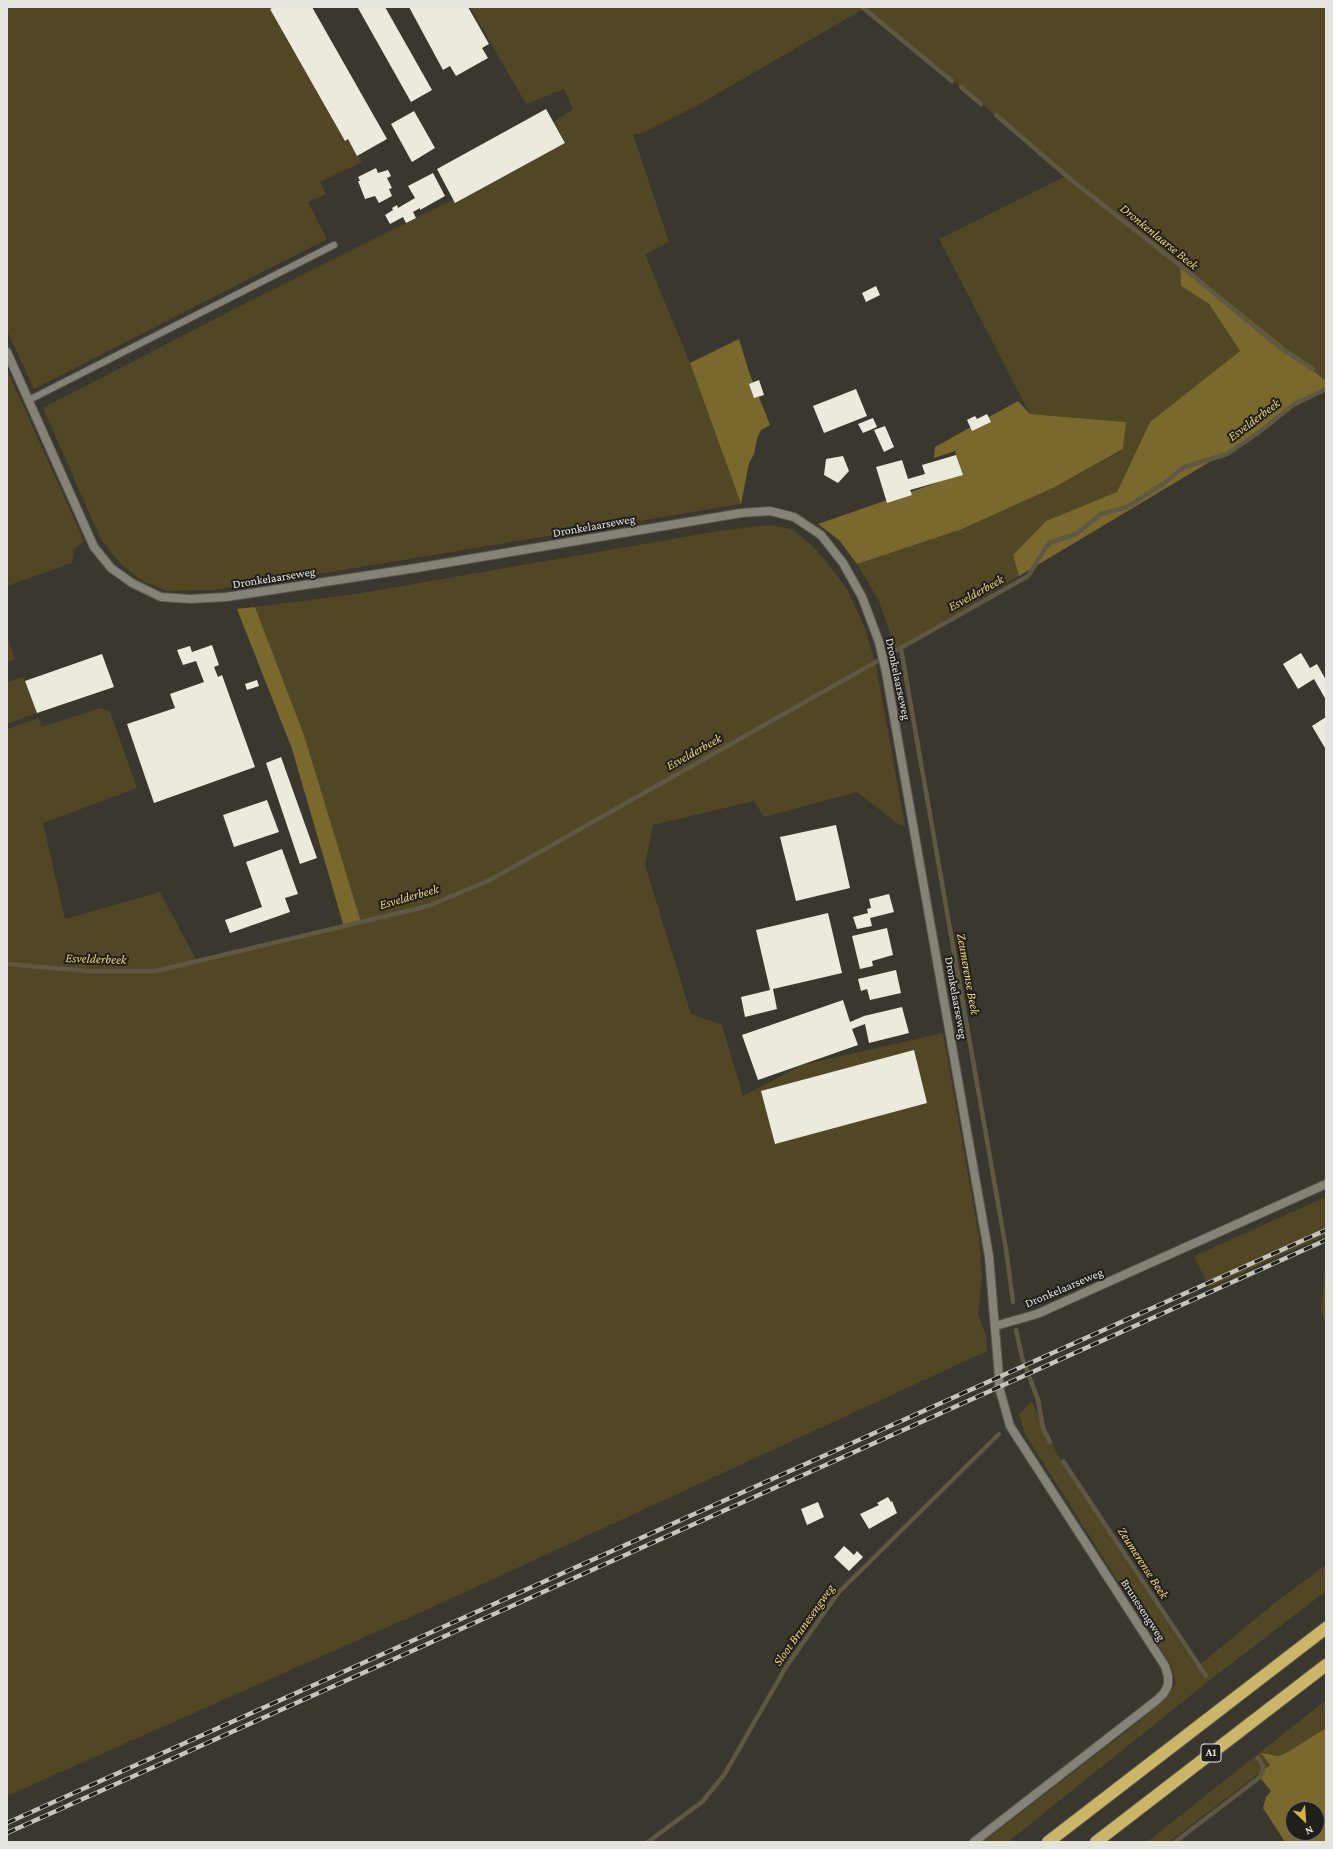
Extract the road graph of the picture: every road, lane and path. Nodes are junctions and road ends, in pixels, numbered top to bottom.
1 (334, 245) dead end
2 (7, 352) edge
3 (29, 400) junction
4 (1326, 1184) edge
5 (995, 1326) junction
6 (1326, 1628) edge
7 (1326, 1665) edge
8 (974, 1842) edge
9 (1048, 1842) edge
10 (1096, 1842) edge

1 - 3 lane
2 - 3 street, Dronkelaarseweg
3 - 5 street, Dronkelaarseweg
4 - 5 street, Dronkelaarseweg
5 - 8 street, Brunesengweg
6 - 9 highway, A1
7 - 10 highway, A1

